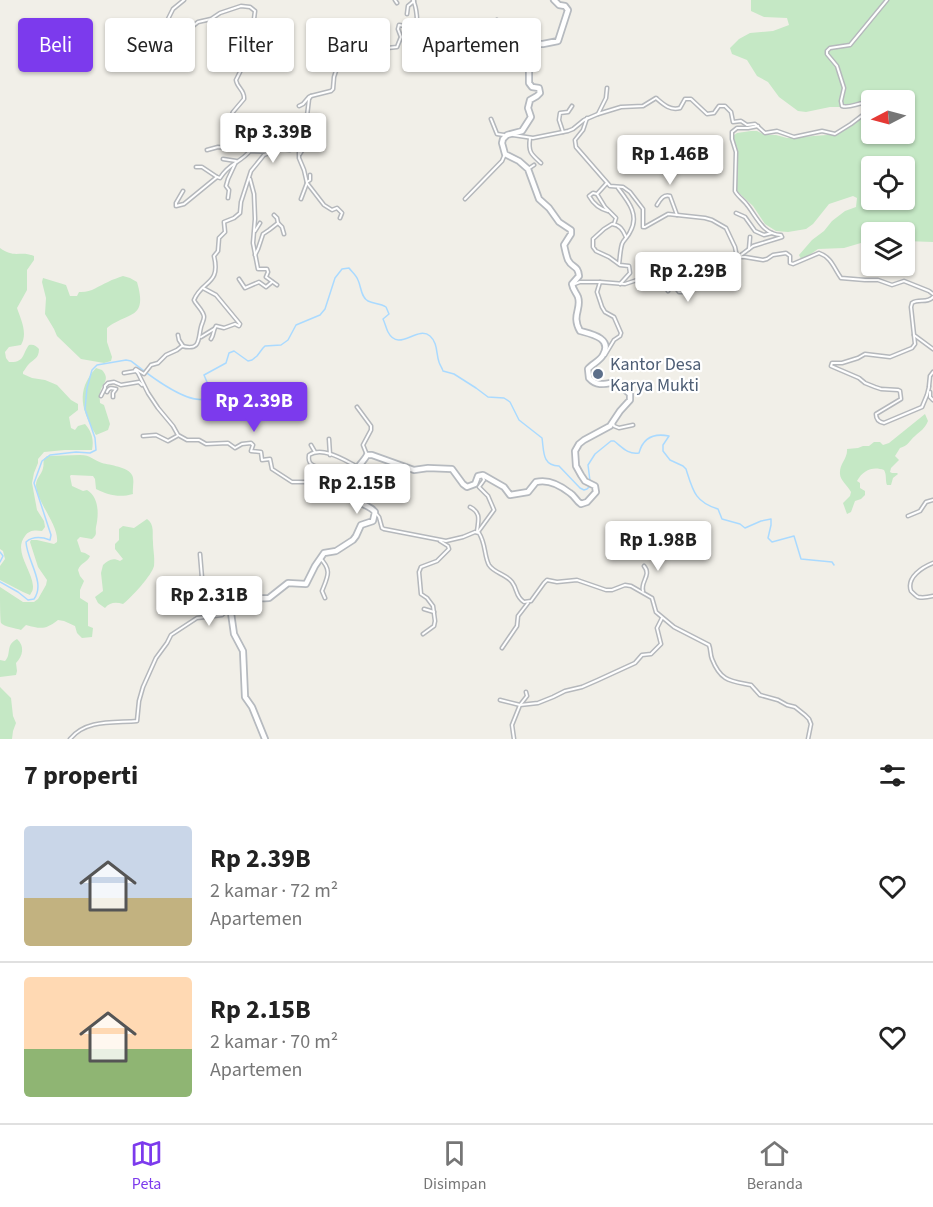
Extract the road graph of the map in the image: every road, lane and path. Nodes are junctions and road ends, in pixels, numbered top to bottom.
1 (184, 0) edge
2 (554, 0) edge
3 (887, 0) edge
4 (413, 1) edge
5 (407, 14) dead end
6 (168, 18) edge
7 (195, 24) edge
8 (541, 44) edge
9 (528, 72) edge
10 (607, 88) dead end
11 (311, 96) junction
12 (861, 104) edge
13 (299, 106) dead end
14 (572, 106) dead end
15 (598, 114) junction
16 (861, 115) edge
17 (587, 118) junction
18 (491, 119) dead end
19 (758, 126) junction
20 (299, 128) junction
21 (563, 132) junction
22 (508, 135) junction
23 (530, 138) junction
24 (305, 146) dead end
25 (207, 150) dead end
26 (250, 151) junction
27 (276, 151) junction
28 (505, 154) junction
29 (298, 156) junction
30 (223, 159) dead end
31 (238, 161) junction
32 (541, 163) dead end
33 (534, 165) dead end
34 (196, 167) dead end
35 (528, 169) junction
36 (250, 173) junction
37 (310, 175) dead end
38 (217, 177) junction
39 (307, 182) junction
40 (607, 183) junction
41 (616, 187) junction
42 (183, 192) dead end
43 (597, 194) junction
44 (228, 198) dead end
45 (301, 199) dead end
46 (465, 199) dead end
47 (657, 205) dead end
48 (609, 210) junction
49 (736, 213) dead end
50 (274, 215) dead end
51 (677, 215) junction
52 (340, 218) dead end
53 (260, 223) dead end
54 (278, 223) junction
55 (614, 224) junction
56 (771, 233) junction
57 (254, 234) junction
58 (284, 234) dead end
59 (626, 237) junction
60 (750, 237) dead end
61 (749, 249) junction
62 (255, 255) junction
63 (738, 257) junction
64 (619, 264) junction
65 (642, 269) dead end
66 (238, 279) dead end
67 (644, 279) junction
68 (671, 279) junction
69 (689, 279) junction
70 (272, 282) junction
71 (600, 282) junction
72 (277, 285) dead end
73 (572, 285) junction
74 (620, 285) junction
75 (203, 288) junction
76 (668, 291) dead end
77 (933, 296) edge
78 (214, 329) junction
79 (178, 335) dead end
80 (914, 335) junction
81 (201, 337) junction
82 (211, 339) dead end
83 (183, 346) junction
84 (933, 349) edge
85 (603, 357) junction
86 (136, 371) junction
87 (933, 372) edge
88 (124, 373) dead end
89 (119, 384) junction
90 (144, 387) junction
91 (929, 387) junction
92 (115, 389) junction
93 (105, 391) junction
94 (101, 396) dead end
95 (933, 400) edge
96 (357, 407) dead end
97 (613, 423) junction
98 (633, 425) dead end
99 (178, 435) junction
100 (143, 436) dead end
101 (330, 439) dead end
102 (311, 445) dead end
103 (315, 452) junction
104 (330, 455) junction
105 (367, 455) junction
106 (358, 467) junction
107 (482, 475) junction
108 (344, 492) junction
109 (360, 500) junction
110 (933, 500) edge
111 (470, 507) dead end
112 (375, 512) junction
113 (908, 516) dead end
114 (478, 532) junction
115 (438, 539) junction
116 (200, 555) dead end
117 (320, 558) junction
118 (933, 563) edge
119 (644, 566) dead end
120 (645, 594) junction
121 (933, 596) edge
122 (325, 598) dead end
123 (529, 602) junction
124 (233, 604) junction
125 (424, 609) dead end
126 (434, 612) junction
127 (662, 617) junction
128 (423, 634) dead end
129 (502, 648) dead end
130 (526, 692) dead end
131 (500, 700) dead end
132 (520, 705) junction
133 (70, 739) edge
134 (265, 739) edge
135 (514, 739) edge
136 (808, 739) edge

1 - 6 street
2 - 8 street
3 - 12 street
4 - 5 street
4 - 11 street
7 - 26 street
9 - 22 street
10 - 15 street
11 - 13 street
11 - 20 street
14 - 21 street
15 - 17 street
15 - 19 street
16 - 19 street
17 - 21 street
17 - 40 street
18 - 22 street
19 - 56 street
20 - 27 street
20 - 29 street
21 - 23 street
22 - 23 street
22 - 28 street
23 - 32 street
24 - 29 street
25 - 26 street
26 - 27 street
26 - 31 street
27 - 36 street
28 - 35 street
28 - 46 street
29 - 39 street
30 - 31 street
31 - 38 street
31 - 44 street
33 - 35 street
34 - 38 street
35 - 73 street
36 - 57 street
36 - 75 street
37 - 39 street
38 - 42 street
39 - 45 street
39 - 52 street
40 - 41 street
40 - 43 street
41 - 51 street
41 - 59 street
43 - 48 street
43 - 48 street
47 - 51 street
48 - 55 street
49 - 56 street
50 - 54 street
51 - 63 street
53 - 57 street
54 - 58 street
54 - 62 street
55 - 59 street
55 - 64 street
56 - 61 street
57 - 62 street
59 - 64 street
60 - 61 street
61 - 63 street
62 - 70 street
63 - 69 street
63 - 77 street
64 - 74 street
65 - 67 street
66 - 70 street
67 - 68 street
67 - 74 street
68 - 69 street
68 - 69 street
68 - 76 street
70 - 72 street
71 - 73 street
71 - 74 street
71 - 85 street
73 - 85 street
75 - 78 street
75 - 81 street
77 - 80 street
78 - 81 street
78 - 82 street
79 - 83 street
80 - 84 street
80 - 91 street
81 - 83 street
83 - 86 street
85 - 97 street
86 - 88 street
86 - 90 street
87 - 91 street
89 - 90 street
89 - 92 street
89 - 93 street
90 - 99 street
91 - 95 street
92 - 93 street
92 - 93 street
93 - 94 street
96 - 105 street
97 - 98 street
97 - 107 street
99 - 100 street
99 - 108 street
101 - 104 street
102 - 103 street
103 - 104 street
103 - 108 street
104 - 106 street
105 - 106 street
105 - 107 street
106 - 109 street
107 - 114 street
108 - 109 street
109 - 112 street
110 - 113 street
111 - 114 street
112 - 115 street
112 - 117 street
114 - 115 street
114 - 123 street
115 - 126 street
116 - 124 street
117 - 122 street
117 - 124 street
118 - 121 street
119 - 120 street
120 - 123 street
120 - 127 street
123 - 129 street
124 - 133 street
124 - 134 street
125 - 126 street
126 - 128 street
127 - 132 street
127 - 136 street
130 - 132 street
131 - 132 street
132 - 135 street

